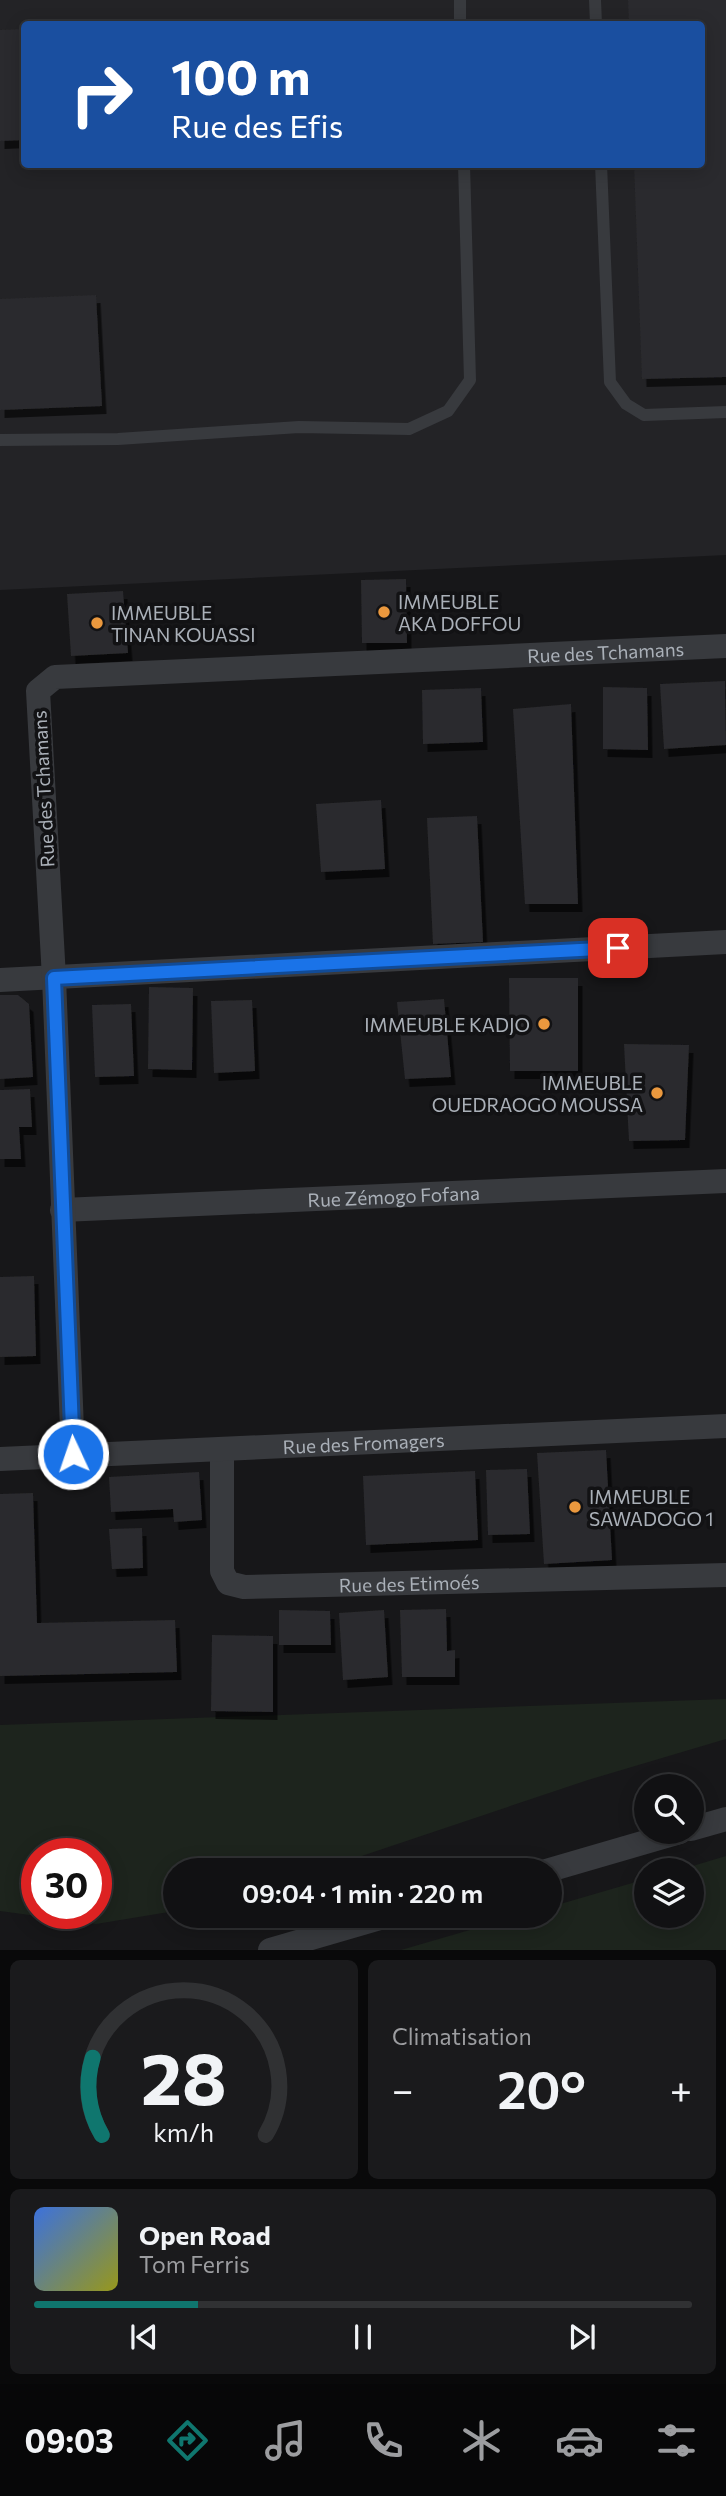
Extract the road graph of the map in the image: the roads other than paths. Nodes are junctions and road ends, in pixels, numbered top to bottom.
1 (460, 0) edge
2 (595, 0) edge
3 (460, 21) edge
4 (596, 21) edge
5 (464, 168) edge
6 (601, 168) edge
7 (726, 412) edge
8 (0, 440) edge
9 (726, 646) edge
10 (726, 943) edge
11 (54, 978) junction
12 (0, 980) edge
13 (726, 1181) edge
14 (62, 1210) junction
15 (726, 1426) edge
16 (222, 1449) junction
17 (73, 1454) junction
18 (0, 1459) edge
19 (726, 1575) edge
20 (726, 1819) edge
21 (704, 1825) edge
22 (639, 1844) edge
23 (562, 1866) edge
24 (346, 1928) edge
25 (270, 1950) edge

1 - 3 lane
2 - 4 lane
5 - 8 lane
6 - 7 lane
9 - 11 street, Rue des Tchamans
10 - 11 street
11 - 12 street
11 - 14 street, Rue des Tchamans
13 - 14 street, Rue Zémogo Fofana
14 - 17 street, Rue des Tchamans
15 - 16 street, Rue des Fromagers
16 - 17 street, Rue des Fromagers
16 - 19 street, Rue des Etimoés
17 - 18 street, Rue des Fromagers
20 - 21 street
22 - 23 street
24 - 25 street

